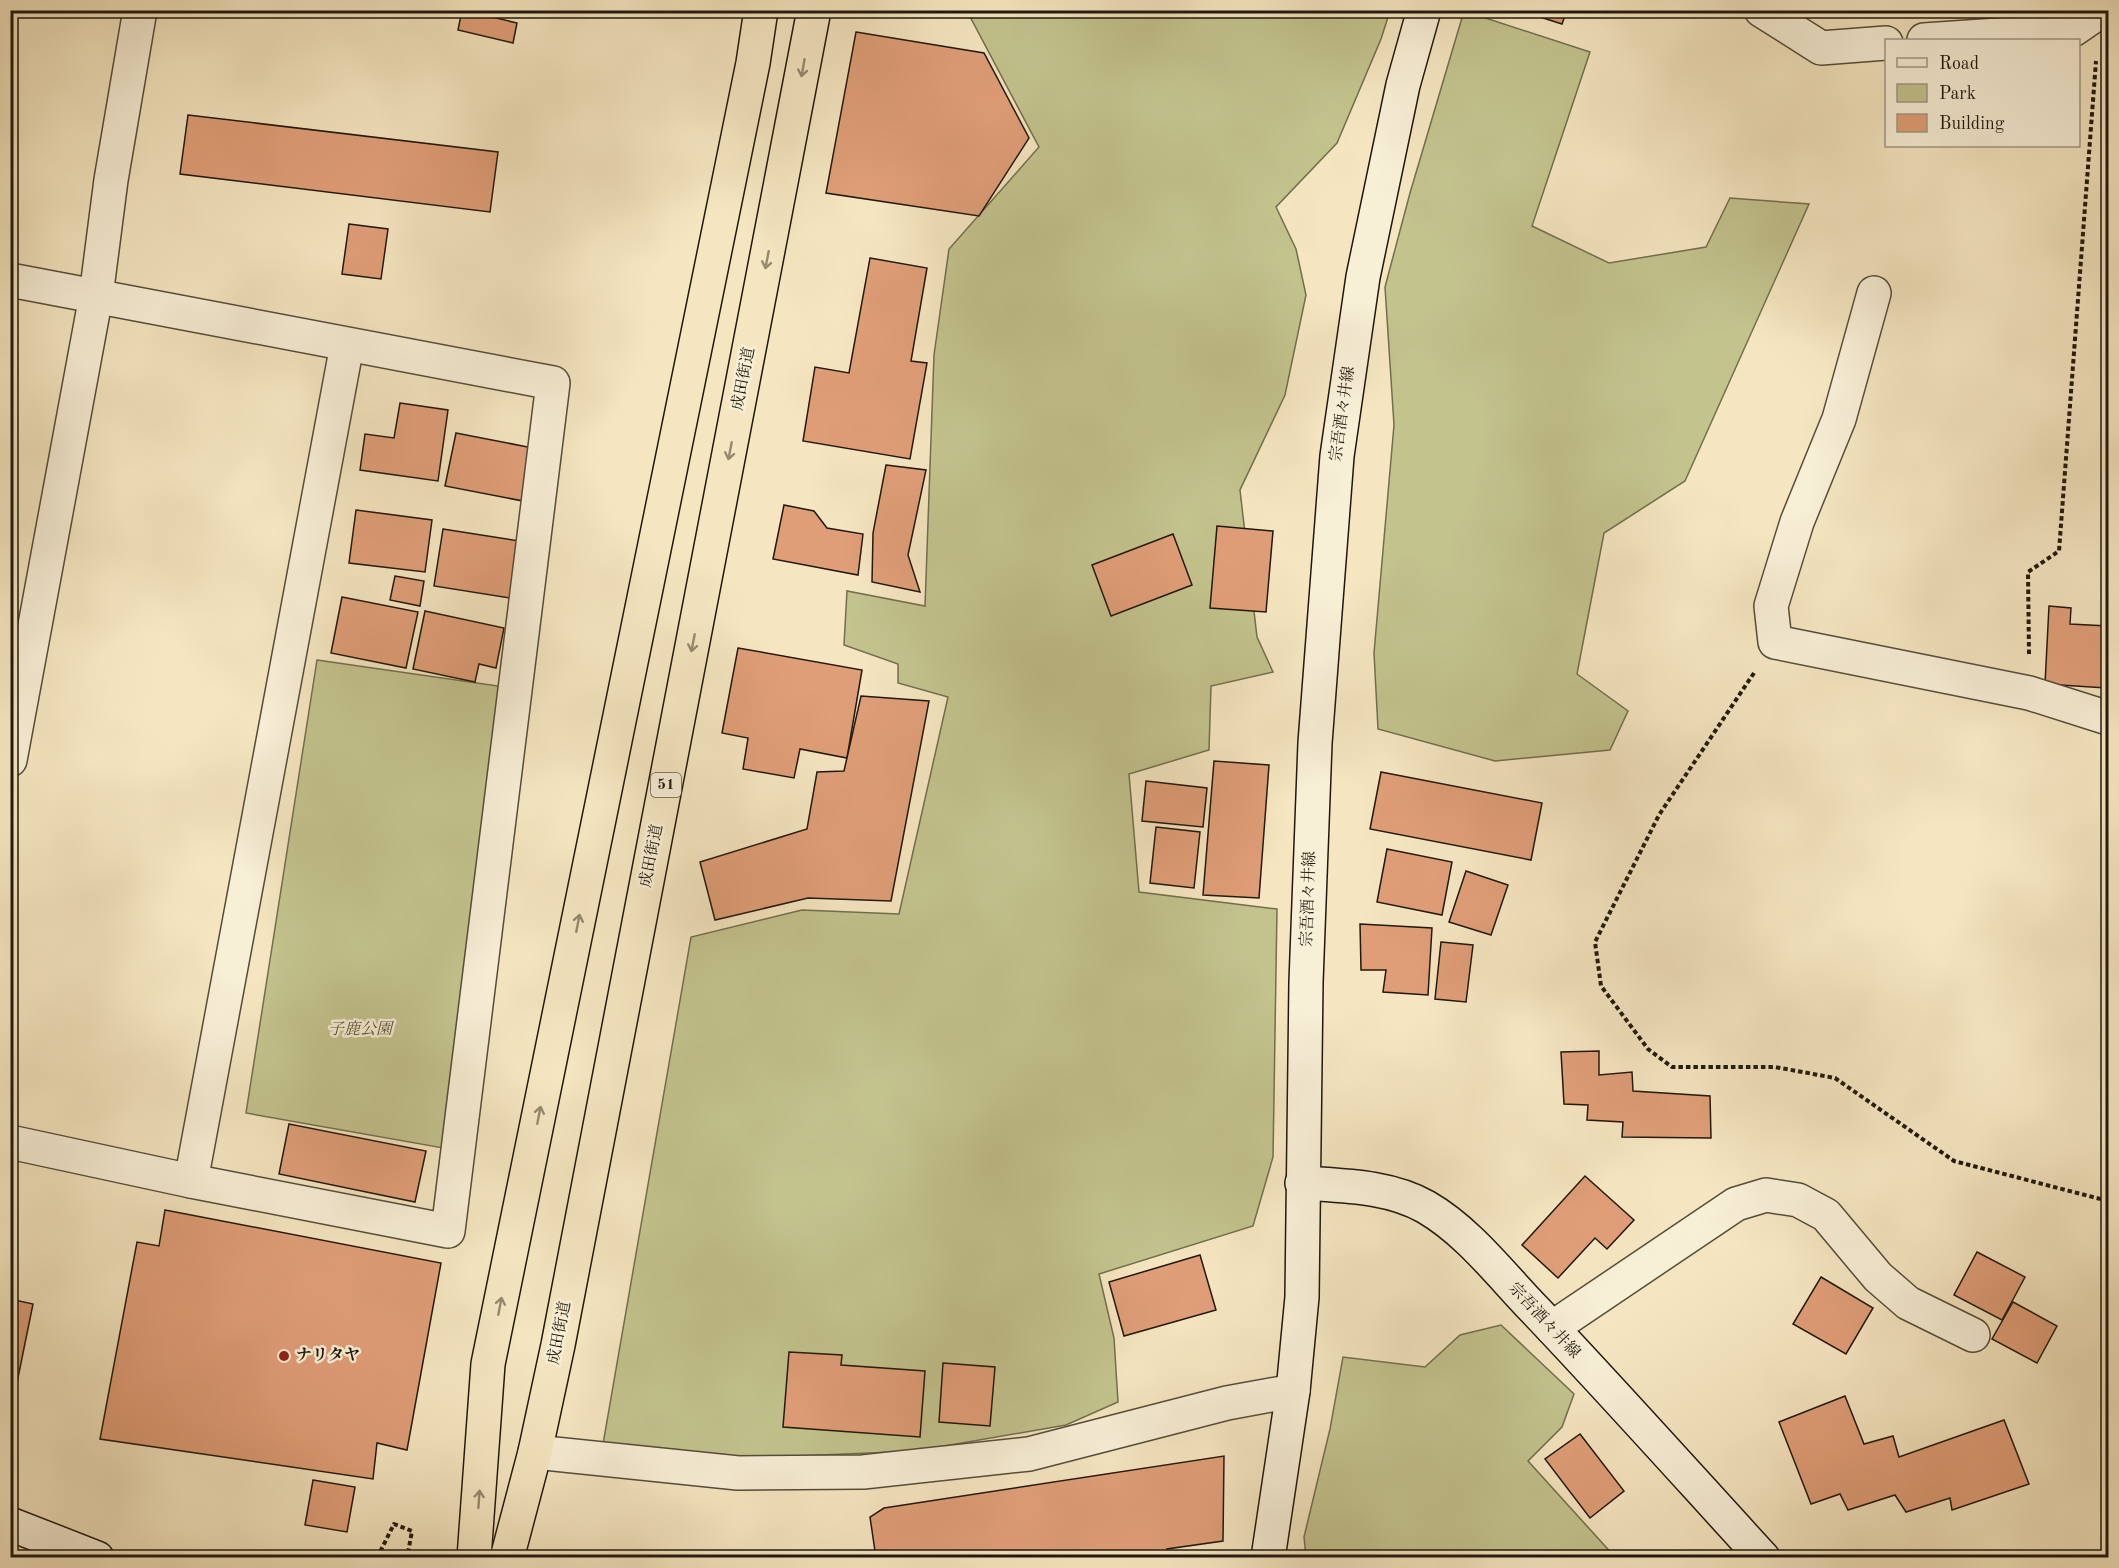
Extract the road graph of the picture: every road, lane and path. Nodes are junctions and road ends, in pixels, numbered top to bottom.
1 (140, 10) edge
2 (760, 10) edge
3 (814, 10) edge
4 (1424, 10) edge
5 (1761, 10) edge
6 (2101, 12) edge
7 (1939, 39) edge
8 (1885, 43) edge
9 (10, 280) edge
10 (1874, 293) dead end
11 (96, 296) junction
12 (347, 345) junction
13 (1775, 642) junction
14 (2029, 693) junction
15 (2109, 718) edge
16 (10, 760) edge
17 (10, 1142) edge
18 (191, 1181) junction
19 (1302, 1183) junction
20 (2109, 1202) edge
21 (1552, 1328) junction
22 (1973, 1335) dead end
23 (1293, 1391) junction
24 (535, 1452) junction
25 (10, 1524) edge
26 (97, 1557) edge
27 (377, 1557) edge
28 (407, 1557) edge
29 (474, 1557) edge
30 (507, 1557) edge
31 (1268, 1557) edge
32 (1763, 1557) edge

1 - 11 street
29 -> 2 highway
3 -> 24 highway, 成田街道 / 51
4 - 19 street, 宗吾酒々井線
5 - 8 street
6 - 7 street
6 - 14 path
9 - 11 street
10 - 13 street
11 - 12 street
11 - 16 street
12 - 18 street
12 - 18 street
13 - 14 street
13 - 20 path
14 - 15 street
17 - 18 street
19 - 21 street, 宗吾酒々井線
19 - 23 street
21 - 22 street
21 - 32 street, 宗吾酒々井線
23 - 24 street
23 - 31 street
24 - 30 highway, 成田街道 / 51
25 - 26 street
27 - 28 path

